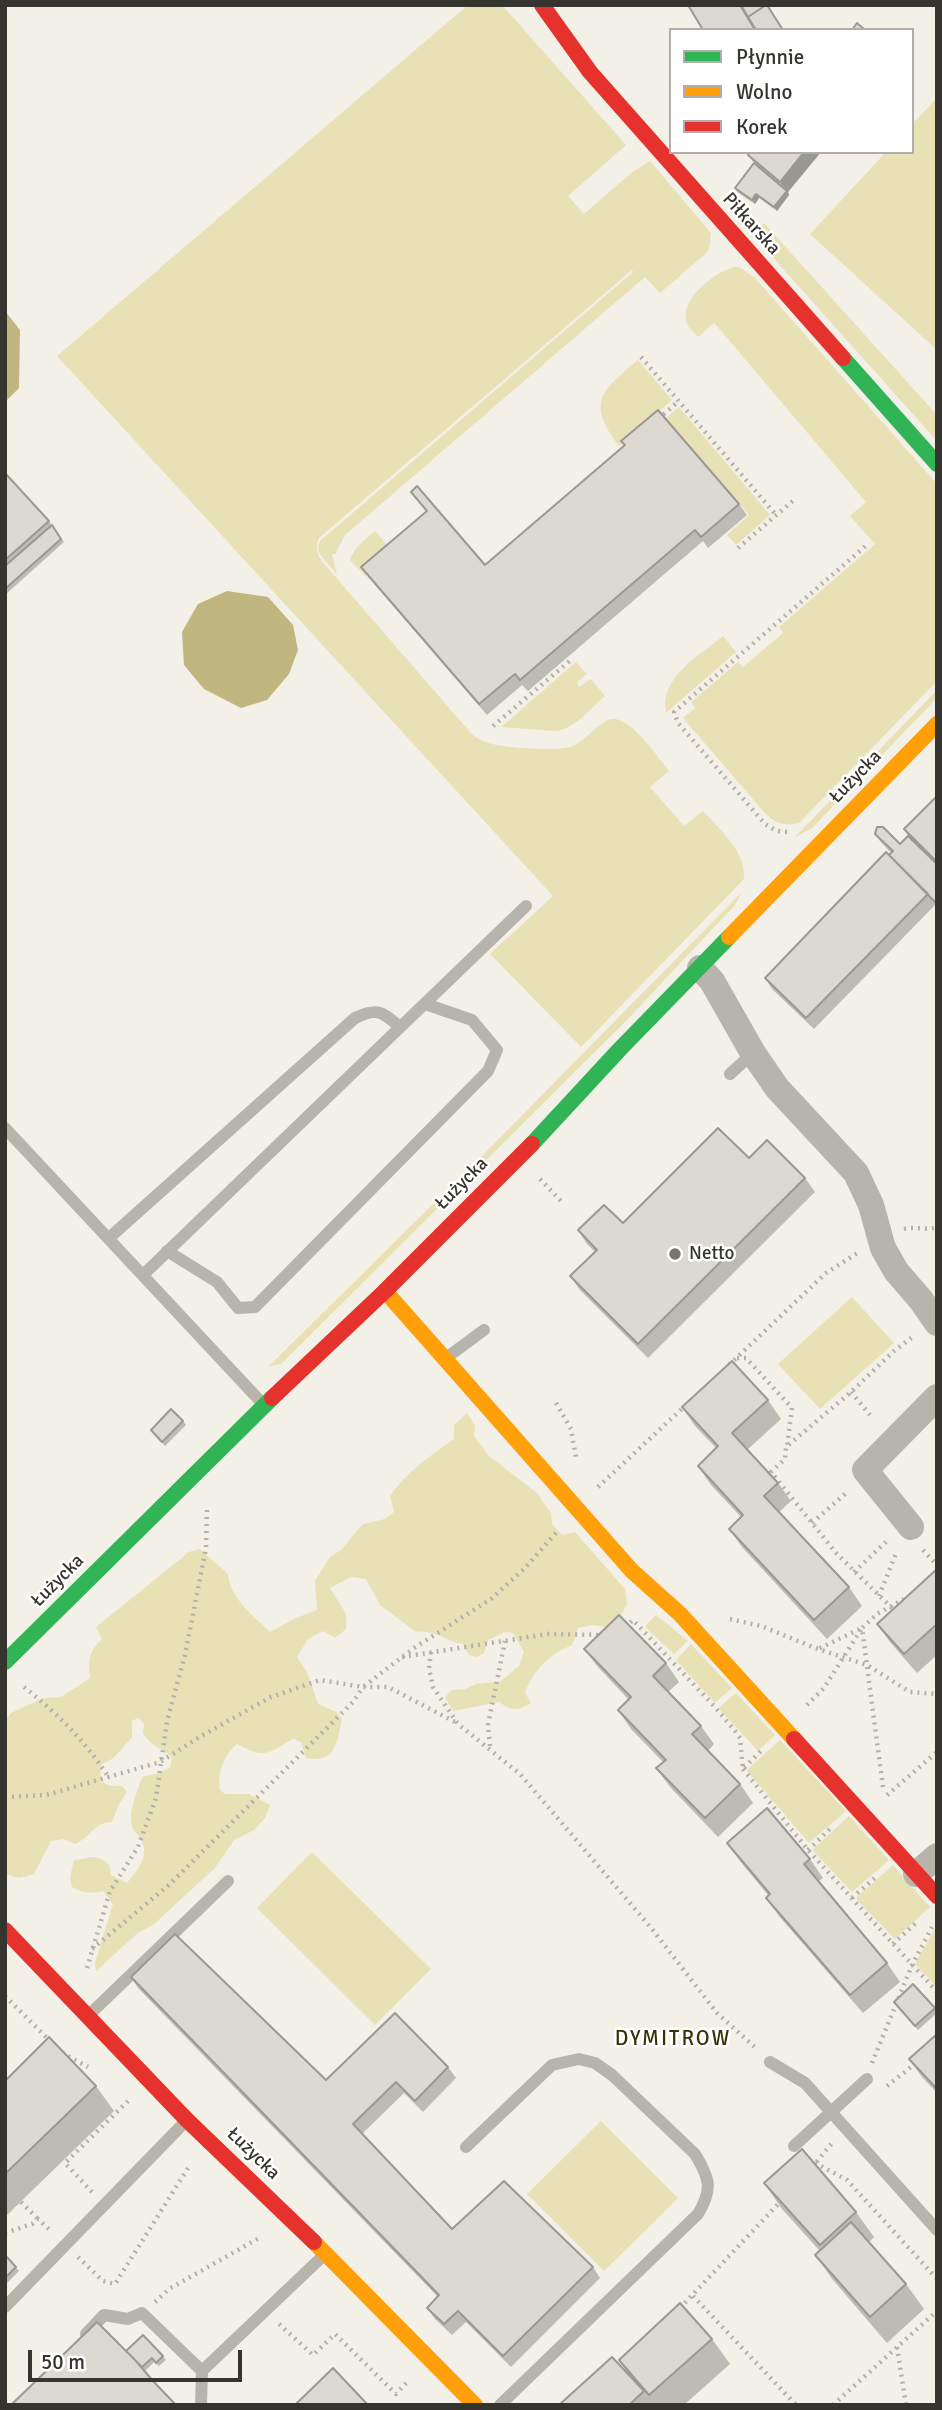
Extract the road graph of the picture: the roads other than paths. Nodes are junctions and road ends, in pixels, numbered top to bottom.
1 (542, 5) edge
2 (937, 464) edge
3 (937, 724) edge
4 (775, 866) dead end
5 (787, 878) junction
6 (526, 906) dead end
7 (700, 968) junction
8 (425, 1004) junction
9 (400, 1027) junction
10 (753, 1054) junction
11 (730, 1074) dead end
12 (5, 1129) edge
13 (108, 1238) junction
14 (167, 1251) junction
15 (143, 1275) junction
16 (384, 1292) junction
17 (929, 1326) edge
18 (484, 1330) dead end
19 (445, 1358) junction
20 (937, 1397) edge
21 (265, 1406) junction
22 (916, 1538) road end
23 (5, 1662) edge
24 (937, 1856) edge
25 (916, 1874) junction
26 (229, 1881) dead end
27 (937, 1896) edge
28 (6, 1931) edge
29 (88, 2015) junction
30 (770, 2062) road end
31 (865, 2076) road end
32 (830, 2112) junction
33 (187, 2120) junction
34 (794, 2146) dead end
35 (466, 2147) dead end
36 (937, 2230) edge
37 (325, 2253) junction
38 (5, 2307) edge
39 (77, 2344) edge
40 (202, 2371) junction
41 (201, 2405) edge
42 (475, 2405) edge
43 (500, 2405) edge

1 - 2 street, Piłkarska
3 - 5 street, Łużycka
4 - 5 lane
5 - 7 street, Łużycka
6 - 8 lane
7 - 10 street
7 - 16 street, Łużycka
8 - 9 lane
8 - 14 lane
9 - 13 lane
9 - 14 lane
10 - 11 lane
10 - 17 street
12 - 13 lane
13 - 15 lane
14 - 15 lane
15 - 21 lane
16 - 19 street
16 - 21 street, Łużycka
18 - 19 lane
19 - 25 street
20 - 22 street
21 - 23 street, Łużycka
24 - 25 street
25 - 27 street
26 - 29 lane
28 - 29 street, Łużycka
29 - 33 street, Łużycka
30 - 32 lane
31 - 32 lane
32 - 34 lane
32 - 36 lane
33 - 37 street, Łużycka
33 - 38 lane
35 - 43 lane
37 - 40 lane
37 - 42 street, Łużycka
39 - 40 lane
40 - 41 lane

